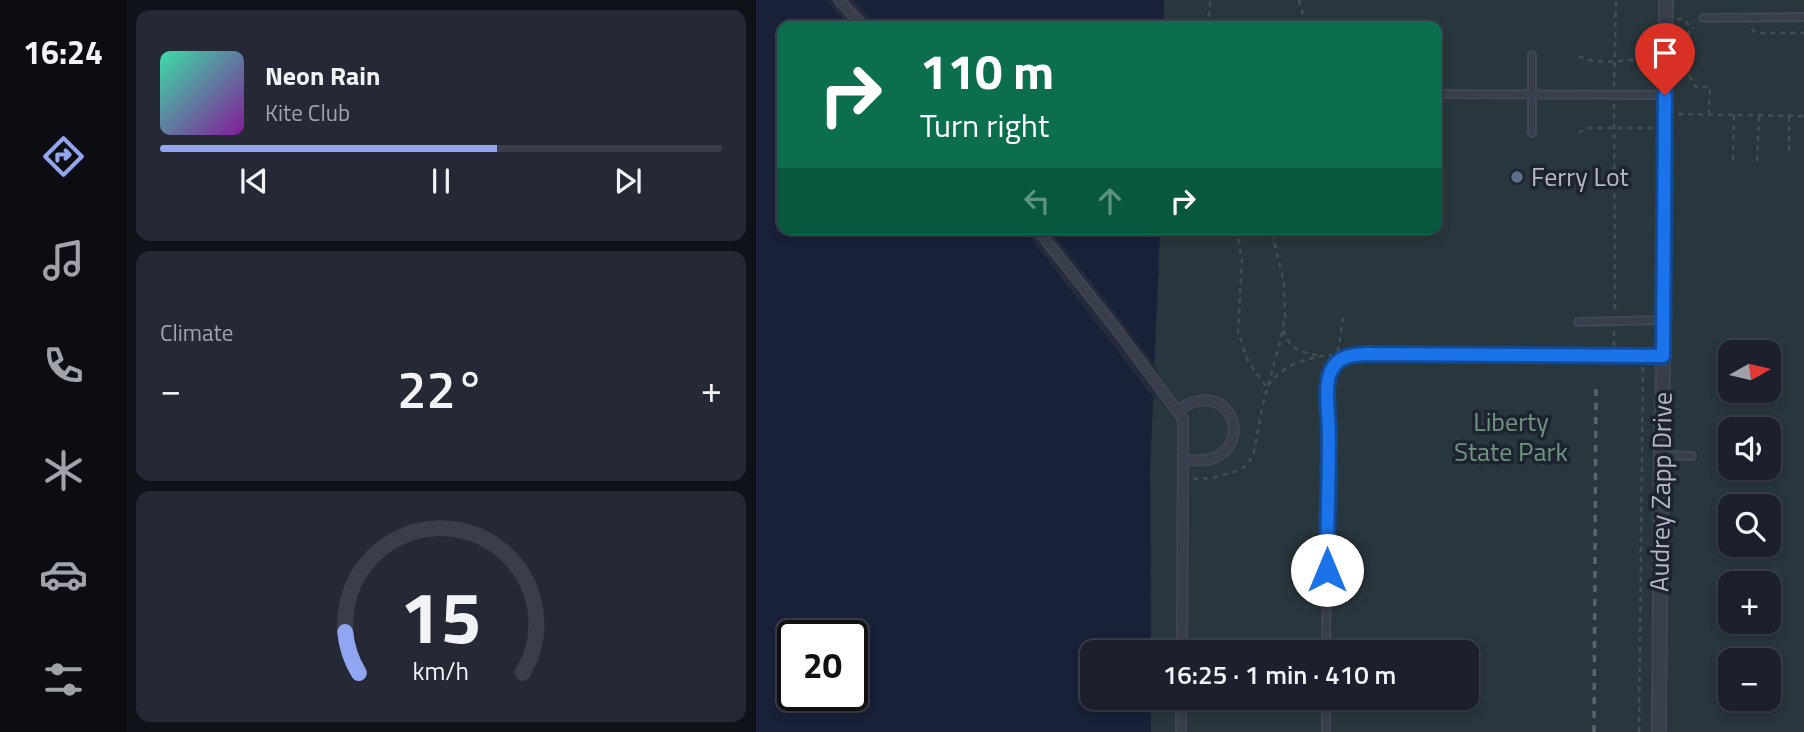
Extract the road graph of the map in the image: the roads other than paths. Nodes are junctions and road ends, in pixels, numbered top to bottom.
1 (839, 0) edge
2 (1666, 0) edge
3 (1804, 17) edge
4 (1703, 18) road end
5 (858, 21) edge
6 (1532, 55) dead end
7 (1442, 94) edge
8 (1532, 94) junction
9 (1665, 95) junction
10 (1532, 133) dead end
11 (1042, 235) edge
12 (1664, 320) junction
13 (1578, 321) dead end
14 (1663, 356) junction
15 (1177, 411) junction
16 (1183, 455) junction
17 (1661, 455) junction
18 (1692, 456) dead end
19 (1182, 640) edge
20 (1326, 640) edge
21 (1181, 710) edge
22 (1326, 710) edge
23 (1181, 732) edge
24 (1325, 732) edge
25 (1659, 732) edge

1 - 5 street
2 - 9 street, Audrey Zapp Drive
3 - 4 lane
6 - 8 lane
7 - 8 lane
8 - 9 lane
8 - 10 lane
9 - 12 street, Audrey Zapp Drive
11 - 15 street
12 - 13 lane
12 - 14 street, Audrey Zapp Drive
14 - 17 street, Audrey Zapp Drive
14 - 20 lane
15 - 16 street
15 - 16 street
16 - 19 street
17 - 18 lane
17 - 25 street, Audrey Zapp Drive
21 - 23 street
22 - 24 lane

